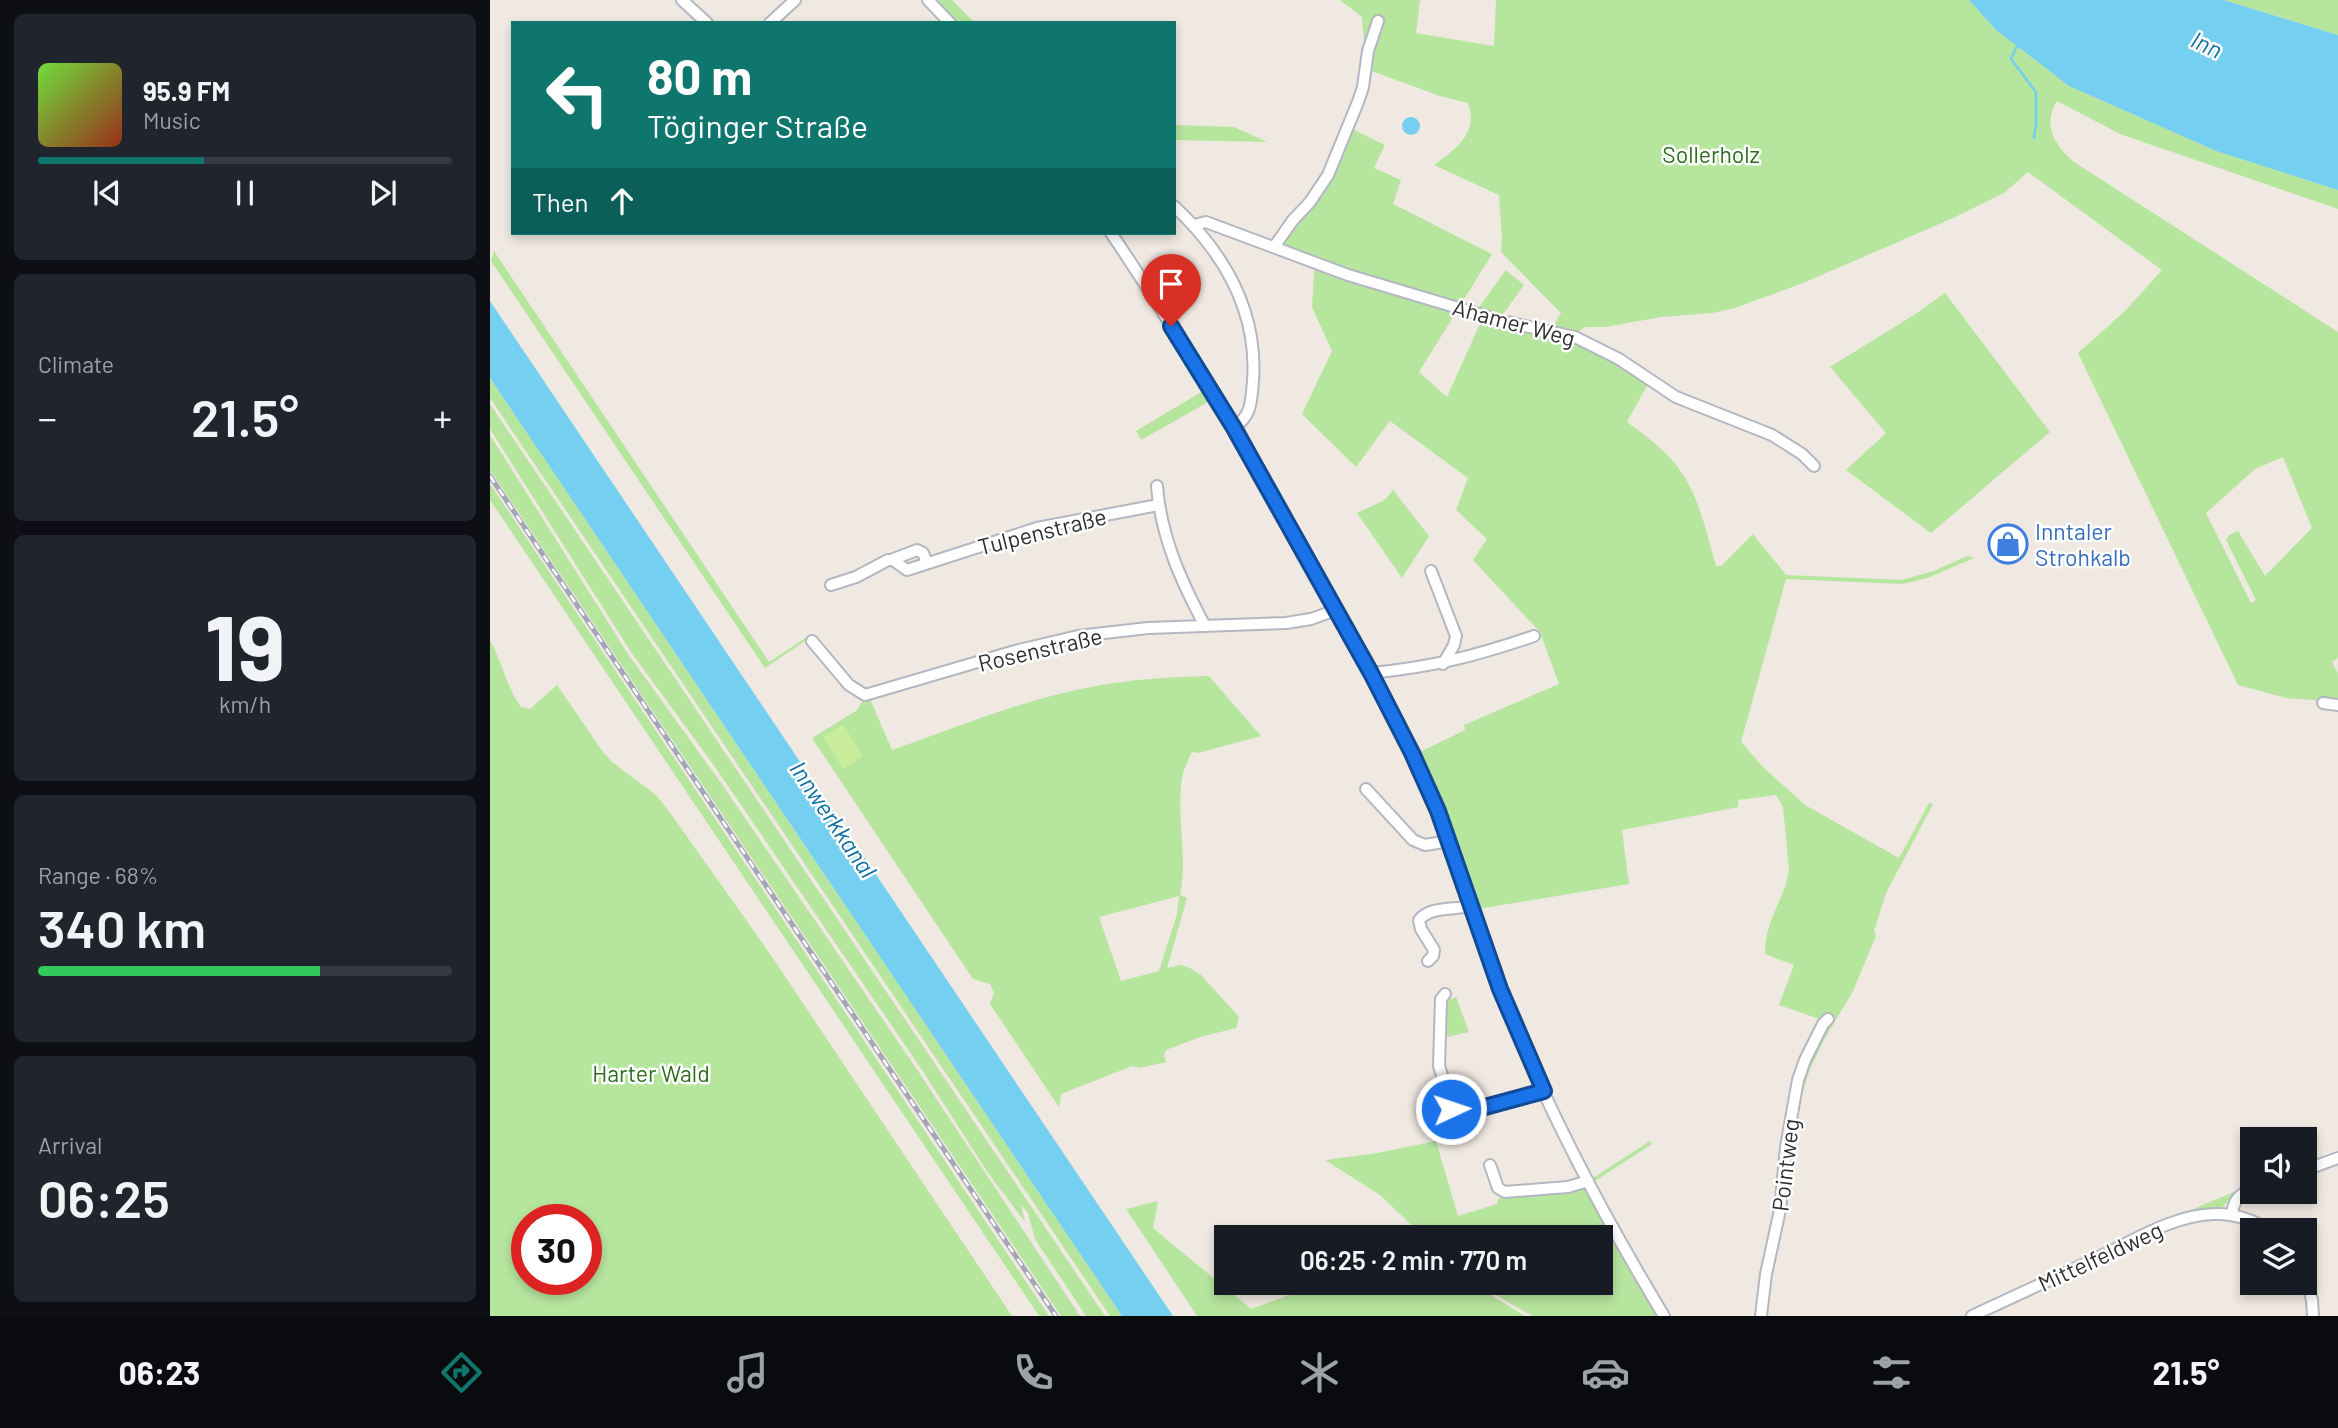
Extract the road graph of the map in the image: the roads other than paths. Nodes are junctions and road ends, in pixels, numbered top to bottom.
1 (682, 0) edge
2 (795, 0) edge
3 (928, 0) edge
4 (705, 21) edge
5 (772, 21) edge
6 (948, 21) edge
7 (1378, 21) dead end
8 (1176, 208) edge
9 (1194, 225) junction
10 (1112, 235) edge
11 (1274, 247) junction
12 (1234, 428) junction
13 (1814, 466) dead end
14 (1157, 486) dead end
15 (1158, 505) junction
16 (891, 560) junction
17 (927, 563) junction
18 (1432, 571) dead end
19 (831, 585) dead end
20 (1336, 610) junction
21 (1205, 626) junction
22 (1534, 636) dead end
23 (812, 641) dead end
24 (1443, 664) junction
25 (1371, 673) junction
26 (2323, 703) dead end
27 (2338, 705) edge
28 (1366, 789) dead end
29 (1449, 841) junction
30 (1471, 906) junction
31 (1428, 961) dead end
32 (1445, 994) dead end
33 (1828, 1019) dead end
34 (1544, 1091) junction
35 (1454, 1112) junction
36 (1430, 1120) dead end
37 (2338, 1158) edge
38 (1490, 1165) dead end
39 (2317, 1166) edge
40 (1588, 1181) junction
41 (2240, 1196) edge
42 (2232, 1215) junction
43 (2242, 1218) edge
44 (2311, 1295) edge
45 (1664, 1316) edge
46 (1761, 1316) edge
47 (1972, 1316) edge
48 (2313, 1316) edge

1 - 4 street
2 - 5 street
3 - 6 street
7 - 11 street
8 - 9 street
9 - 11 street, Ahamer Weg
9 - 12 street
10 - 12 street
11 - 13 street, Ahamer Weg
12 - 20 street
14 - 15 street
15 - 17 street, Tulpenstraße
15 - 21 street
16 - 17 street, Tulpenstraße
16 - 17 street
16 - 19 street
18 - 24 street
20 - 21 street, Rosenstraße
20 - 25 street
21 - 23 street, Rosenstraße
22 - 24 street
24 - 25 street
25 - 29 street
26 - 27 street
28 - 29 street
29 - 30 street
30 - 31 street
30 - 34 street
32 - 35 street
33 - 46 street, Pointweg
34 - 35 street
34 - 40 street
35 - 36 street
37 - 39 street
38 - 40 street
40 - 45 street
41 - 42 street
42 - 43 street, Mittelfeldweg
42 - 47 street, Mittelfeldweg
44 - 48 street

